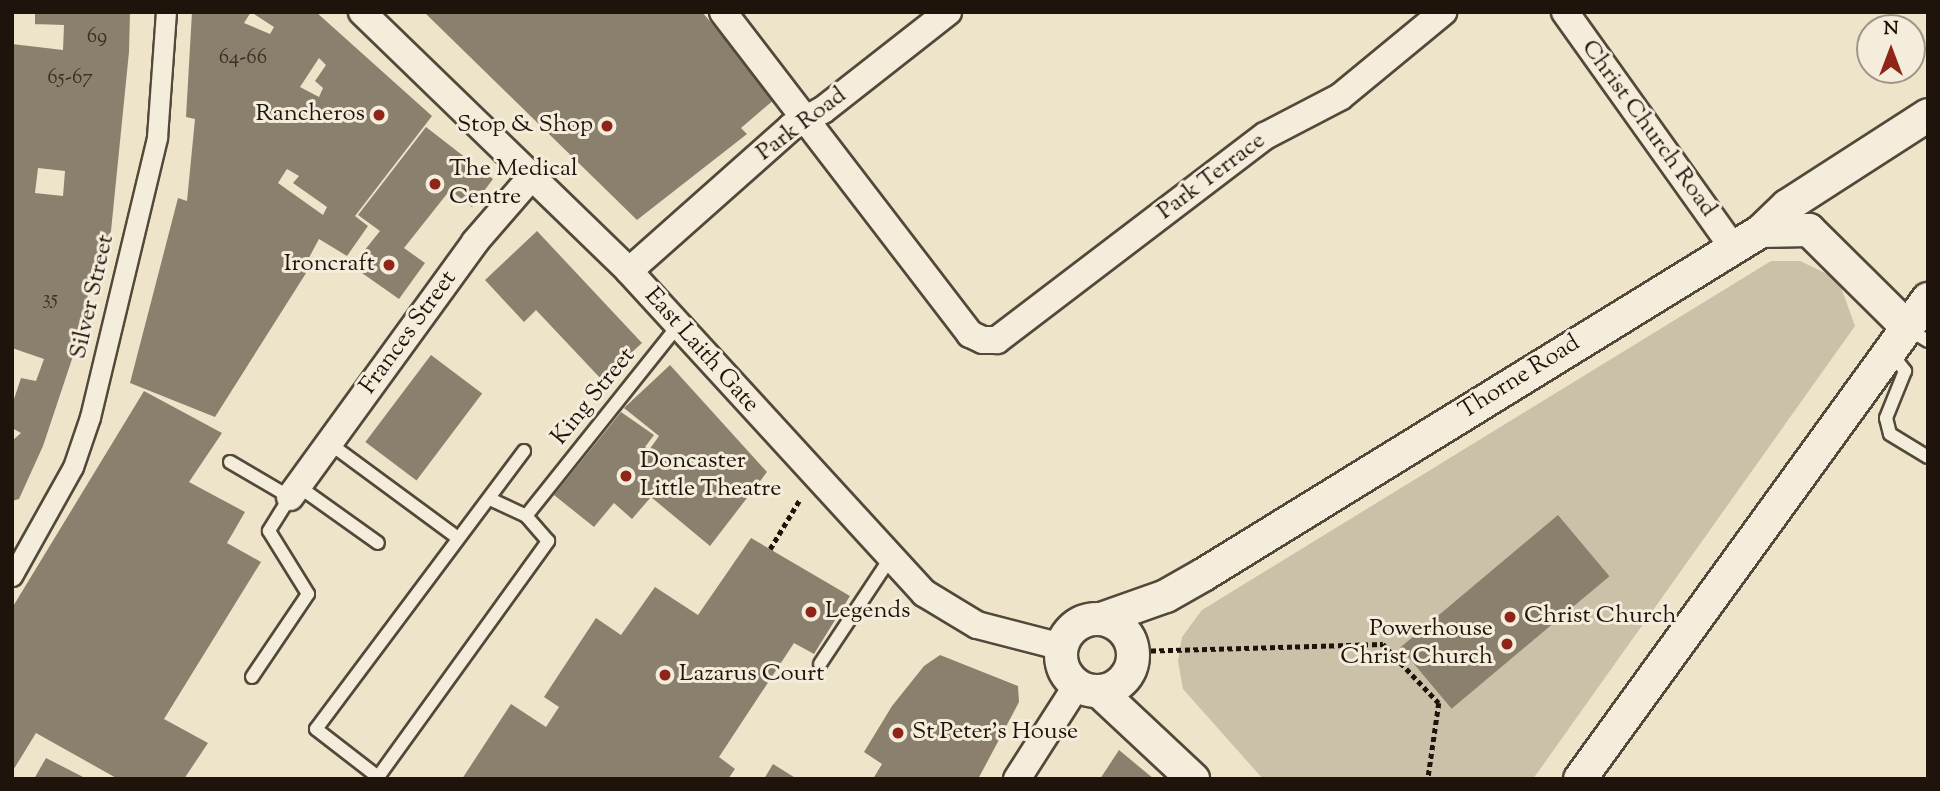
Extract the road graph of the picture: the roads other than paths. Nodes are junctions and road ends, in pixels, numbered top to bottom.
1 (166, 12) edge
2 (362, 12) edge
3 (723, 12) edge
4 (948, 12) edge
5 (1443, 12) edge
6 (1564, 12) edge
7 (1928, 115) edge
8 (808, 118) junction
9 (534, 174) junction
10 (1761, 230) junction
11 (1732, 246) junction
12 (629, 271) junction
13 (1928, 299) edge
14 (679, 324) junction
15 (1909, 341) edge
16 (329, 443) junction
17 (524, 451) dead end
18 (1928, 457) edge
19 (230, 462) dead end
20 (294, 491) junction
21 (490, 499) junction
22 (526, 516) junction
23 (458, 538) junction
24 (378, 543) dead end
25 (889, 560) junction
26 (12, 576) edge
27 (1101, 618) junction
28 (1062, 647) junction
29 (820, 664) dead end
30 (252, 677) dead end
31 (1088, 688) junction
32 (1017, 779) edge
33 (1193, 779) edge
34 (1580, 779) edge

1 - 26 street, Silver Street
2 - 9 street, East Laith Gate
3 - 8 street
4 - 8 street, Park Road
5 - 8 street, Park Terrace
6 - 11 street, Christ Church Road
7 - 10 street, Thorne Road
8 - 12 street, Park Road
9 - 12 street, East Laith Gate
9 - 16 street, Frances Street
10 - 11 street, Thorne Road
10 - 15 street
11 - 27 street, Thorne Road
12 - 14 street, East Laith Gate
13 - 15 street
14 - 22 lane, King Street
14 - 25 street, East Laith Gate
15 - 18 lane
15 - 34 street
16 - 20 street, Frances Street
16 - 23 lane
17 - 21 lane
19 - 20 lane
20 - 24 lane
20 - 30 lane
21 - 22 lane
21 - 23 lane
22 - 23 lane
25 - 28 street, East Laith Gate
25 - 29 lane
27 - 28 street
27 - 31 street
28 - 31 street
31 - 32 street
31 - 33 street

